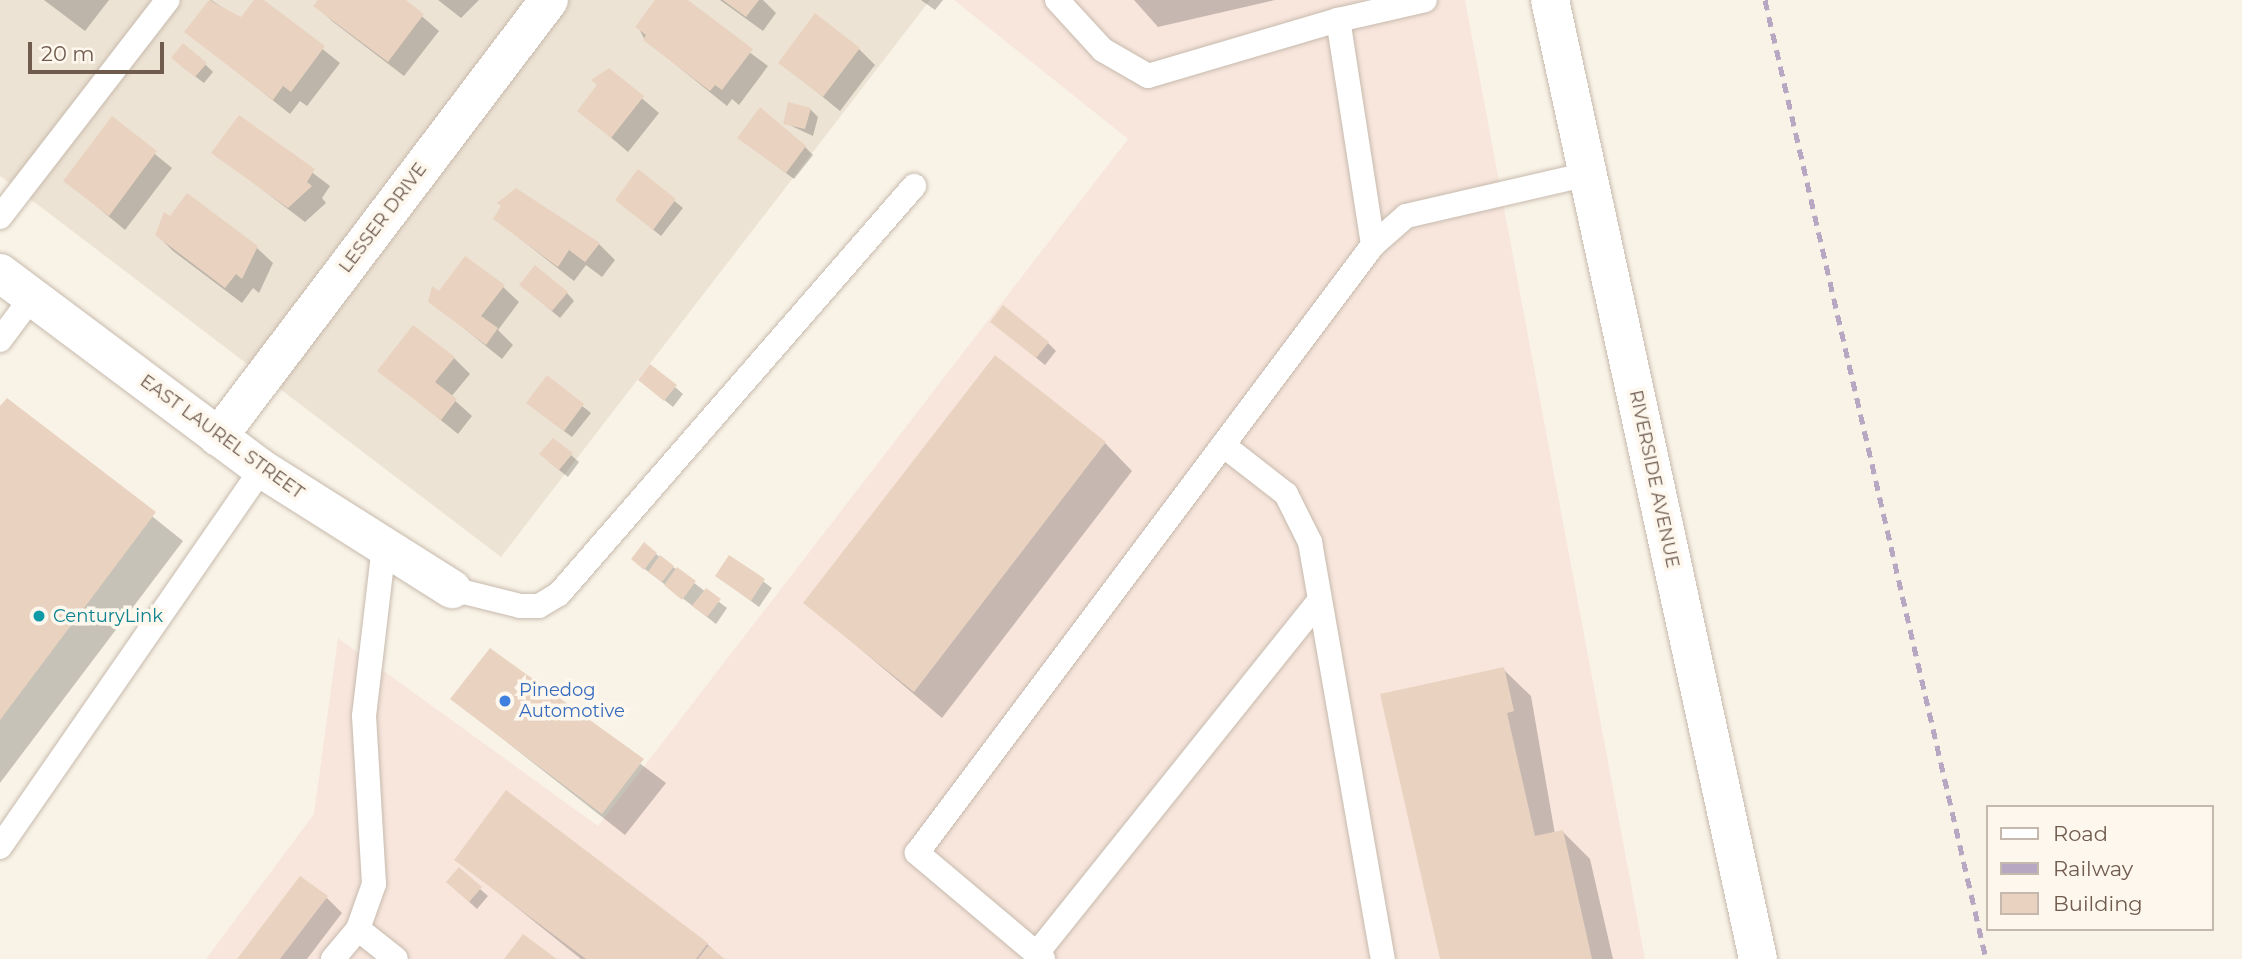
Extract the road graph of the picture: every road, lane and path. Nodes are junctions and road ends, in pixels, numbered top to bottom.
1 (168, 0) edge
2 (549, 0) edge
3 (1057, 0) edge
4 (1425, 0) edge
5 (1550, 0) edge
6 (1338, 20) junction
7 (1588, 174) junction
8 (914, 186) dead end
9 (0, 217) edge
10 (1373, 245) junction
11 (0, 273) edge
12 (32, 297) junction
13 (0, 340) edge
14 (218, 437) junction
15 (1223, 445) junction
16 (262, 469) junction
17 (384, 547) junction
18 (452, 589) joint
19 (1320, 600) junction
20 (0, 847) edge
21 (358, 929) junction
22 (1040, 956) edge
23 (333, 959) edge
24 (396, 959) edge
25 (1383, 959) edge
26 (1758, 959) edge

1 - 9 lane
2 - 14 street, LESSER DRIVE
3 - 6 lane
4 - 6 lane
5 - 7 street, RIVERSIDE AVENUE
6 - 10 lane
7 - 10 lane
7 - 26 street, RIVERSIDE AVENUE
8 - 18 lane
10 - 15 lane
11 - 12 street, EAST LAUREL STREET
12 - 13 lane
12 - 14 street, EAST LAUREL STREET
14 - 16 street, EAST LAUREL STREET
15 - 19 lane
15 - 22 lane
16 - 17 street, EAST LAUREL STREET
16 - 20 lane
17 - 18 street, EAST LAUREL STREET
17 - 21 lane
19 - 22 lane
19 - 25 lane
21 - 23 lane
21 - 24 lane

